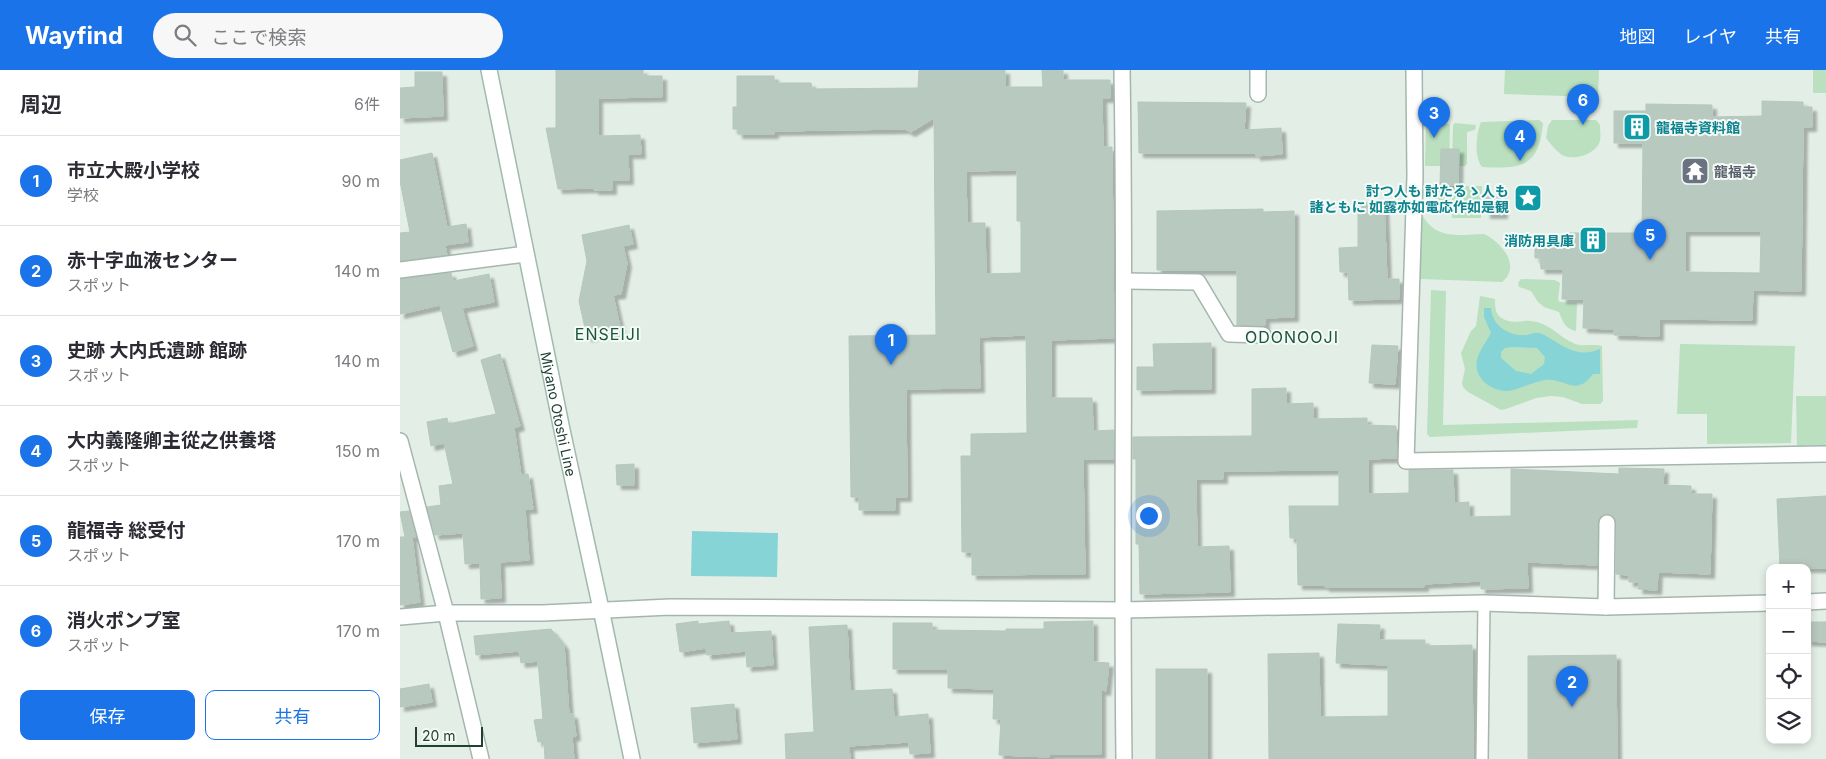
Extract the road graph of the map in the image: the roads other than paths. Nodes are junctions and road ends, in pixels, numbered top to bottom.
1 (489, 70) edge
2 (1122, 70) edge
3 (1258, 70) edge
4 (1414, 70) edge
5 (1258, 94) dead end
6 (526, 254) junction
7 (400, 270) edge
8 (1124, 281) junction
9 (1263, 336) dead end
10 (400, 441) edge
11 (1826, 454) edge
12 (1607, 523) dead end
13 (1826, 601) edge
14 (1811, 602) edge
15 (1766, 603) edge
16 (1484, 604) junction
17 (1606, 608) junction
18 (602, 609) junction
19 (1122, 610) junction
20 (446, 613) junction
21 (400, 617) edge
22 (481, 759) edge
23 (632, 759) edge
24 (1124, 759) edge
25 (1482, 759) edge

1 - 6 street, Miyano Otoshi Line
2 - 8 street
3 - 5 street
4 - 11 street
6 - 7 street
6 - 18 street, Miyano Otoshi Line
8 - 9 street
8 - 19 street
10 - 20 street
12 - 17 street
13 - 14 street
15 - 17 street
16 - 17 street
16 - 19 street
16 - 25 lane
18 - 19 street
18 - 20 street
18 - 23 street, Miyano Otoshi Line
19 - 24 street
20 - 21 street
20 - 22 street

